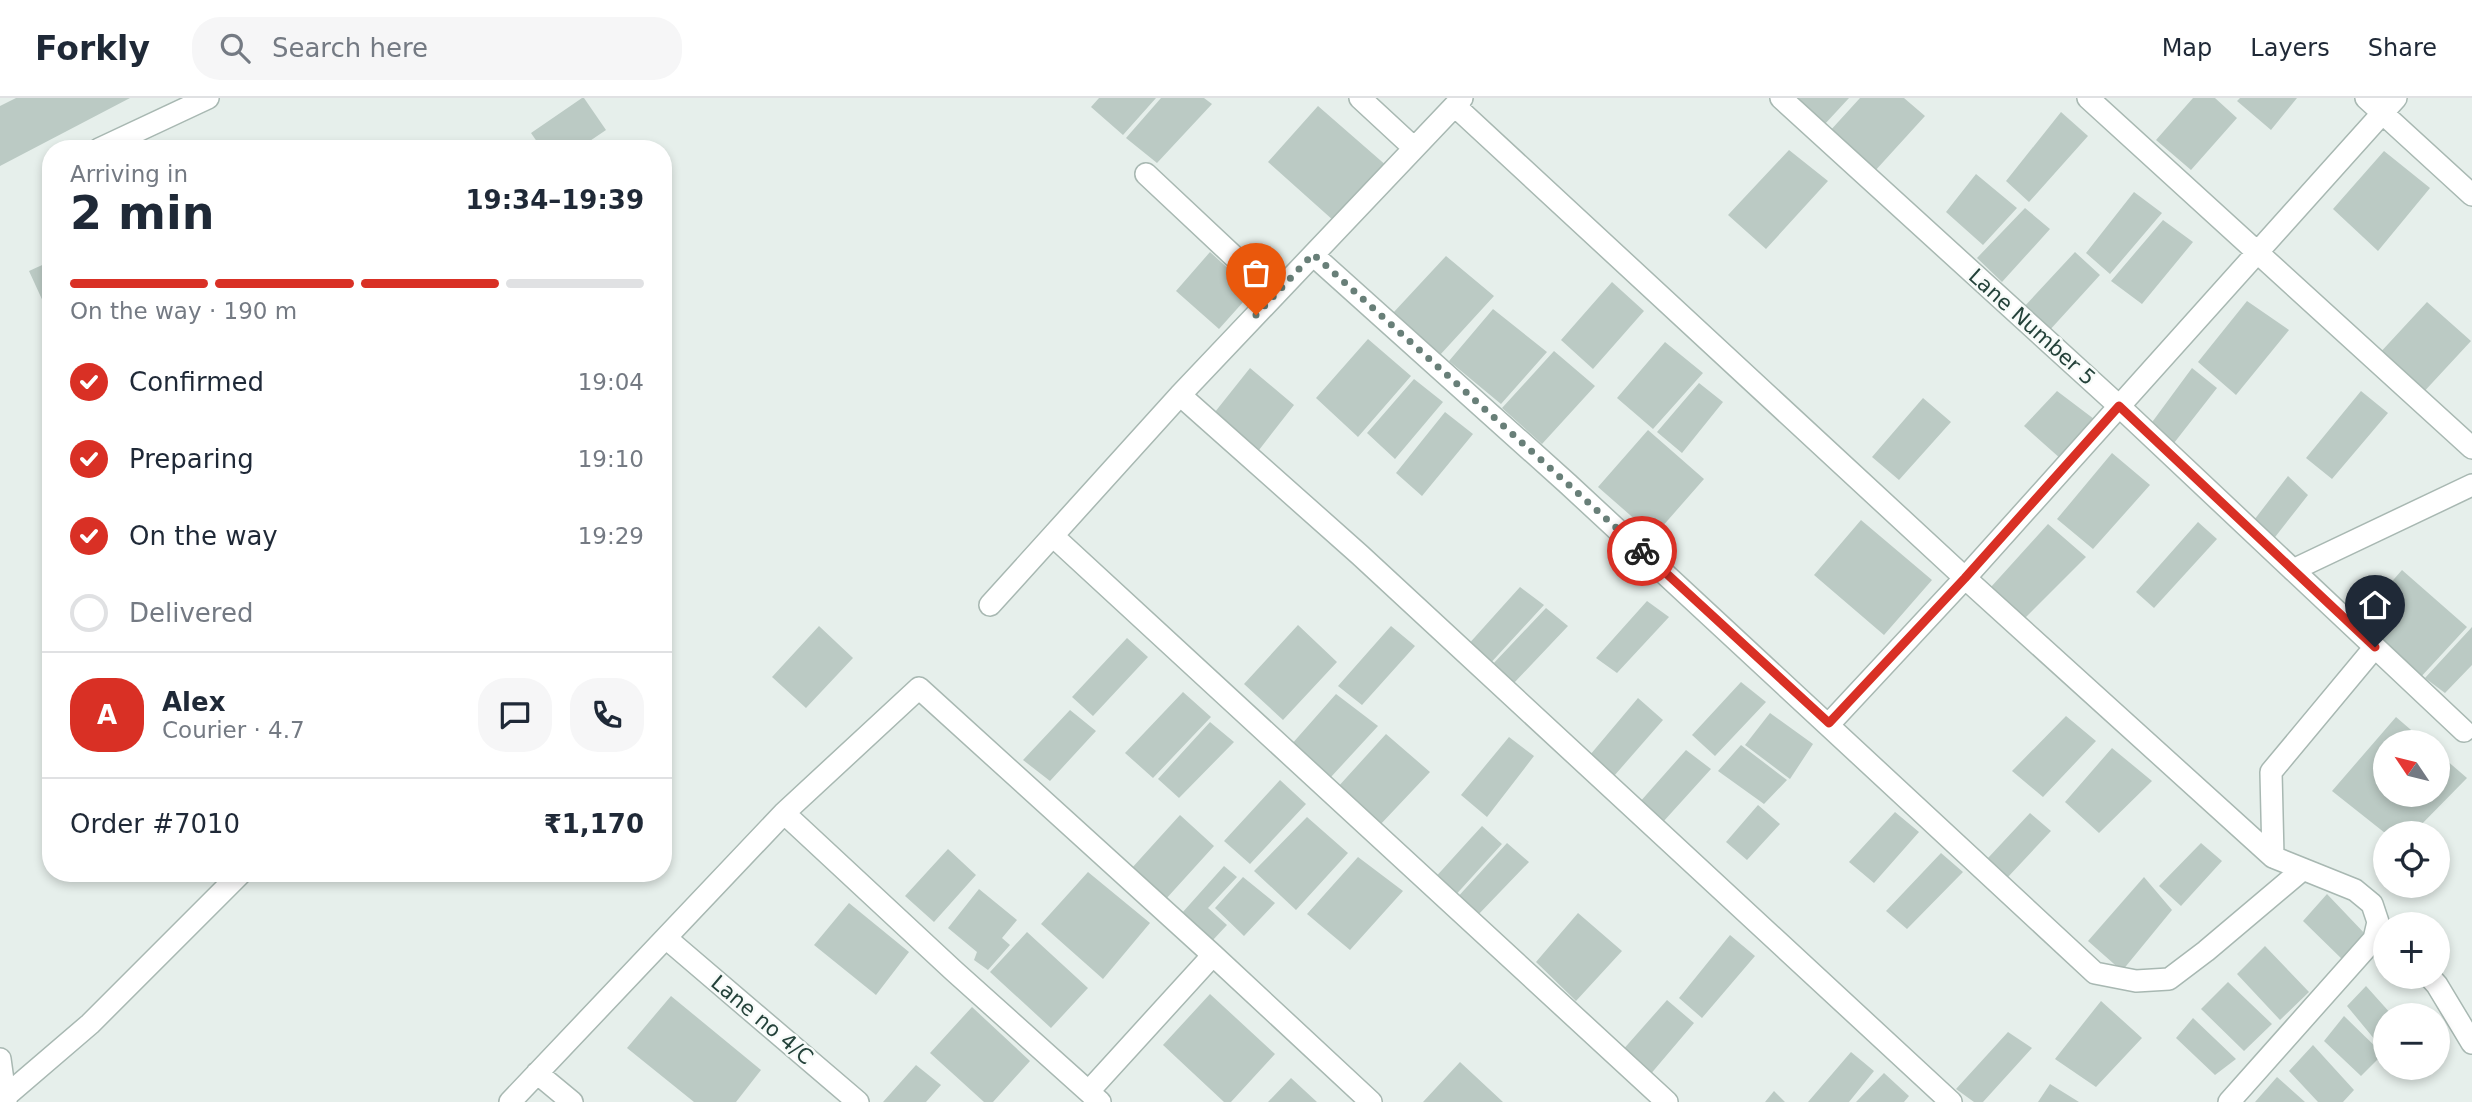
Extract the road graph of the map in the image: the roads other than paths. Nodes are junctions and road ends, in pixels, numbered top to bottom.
1 (208, 98) edge
2 (1360, 98) edge
3 (1781, 98) edge
4 (2088, 98) edge
5 (2366, 98) edge
6 (1459, 102) edge
7 (2389, 105) edge
8 (118, 140) edge
9 (1414, 148) junction
10 (1146, 174) dead end
11 (2472, 195) edge
12 (2256, 251) junction
13 (1313, 254) junction
14 (1275, 295) junction
15 (1180, 395) junction
16 (2119, 406) junction
17 (2464, 428) edge
18 (2472, 448) edge
19 (2472, 485) edge
20 (1054, 537) junction
21 (2293, 570) junction
22 (1965, 578) junction
23 (990, 605) dead end
24 (2375, 647) junction
25 (1829, 723) junction
26 (2464, 731) dead end
27 (784, 813) junction
28 (2273, 857) junction
29 (2302, 870) junction
30 (232, 882) edge
31 (2376, 912) edge
32 (666, 938) junction
33 (2373, 940) edge
34 (1213, 955) junction
35 (2439, 989) edge
36 (2472, 1043) edge
37 (0, 1059) edge
38 (537, 1073) junction
39 (1095, 1097) edge
40 (6, 1099) edge
41 (510, 1102) edge
42 (572, 1102) edge
43 (858, 1102) edge
44 (1371, 1102) edge
45 (1667, 1102) edge
46 (1951, 1102) edge
47 (2229, 1102) edge

1 - 8 street
2 - 9 street
3 - 16 street, Lane Number 5
4 - 12 street
5 - 7 street
6 - 9 street
6 - 22 street
7 - 11 street
7 - 12 street
9 - 13 street
10 - 14 street
12 - 16 street
12 - 17 street
13 - 14 street
13 - 25 street
14 - 15 street
15 - 20 street
15 - 46 street
16 - 21 street, Lane Number 5
16 - 22 street
17 - 18 street
19 - 21 street
20 - 23 street
20 - 45 street
21 - 24 street, Lane Number 5
22 - 25 street
22 - 28 street
24 - 26 street, Lane Number 5
24 - 28 street
25 - 29 street
27 - 32 street
27 - 34 street
27 - 39 street
28 - 29 street
29 - 31 street
30 - 40 street
32 - 38 street
32 - 43 street, Lane no 4/C
33 - 47 street
34 - 39 street
34 - 44 street
35 - 36 street
37 - 40 street
38 - 41 street
38 - 42 street

